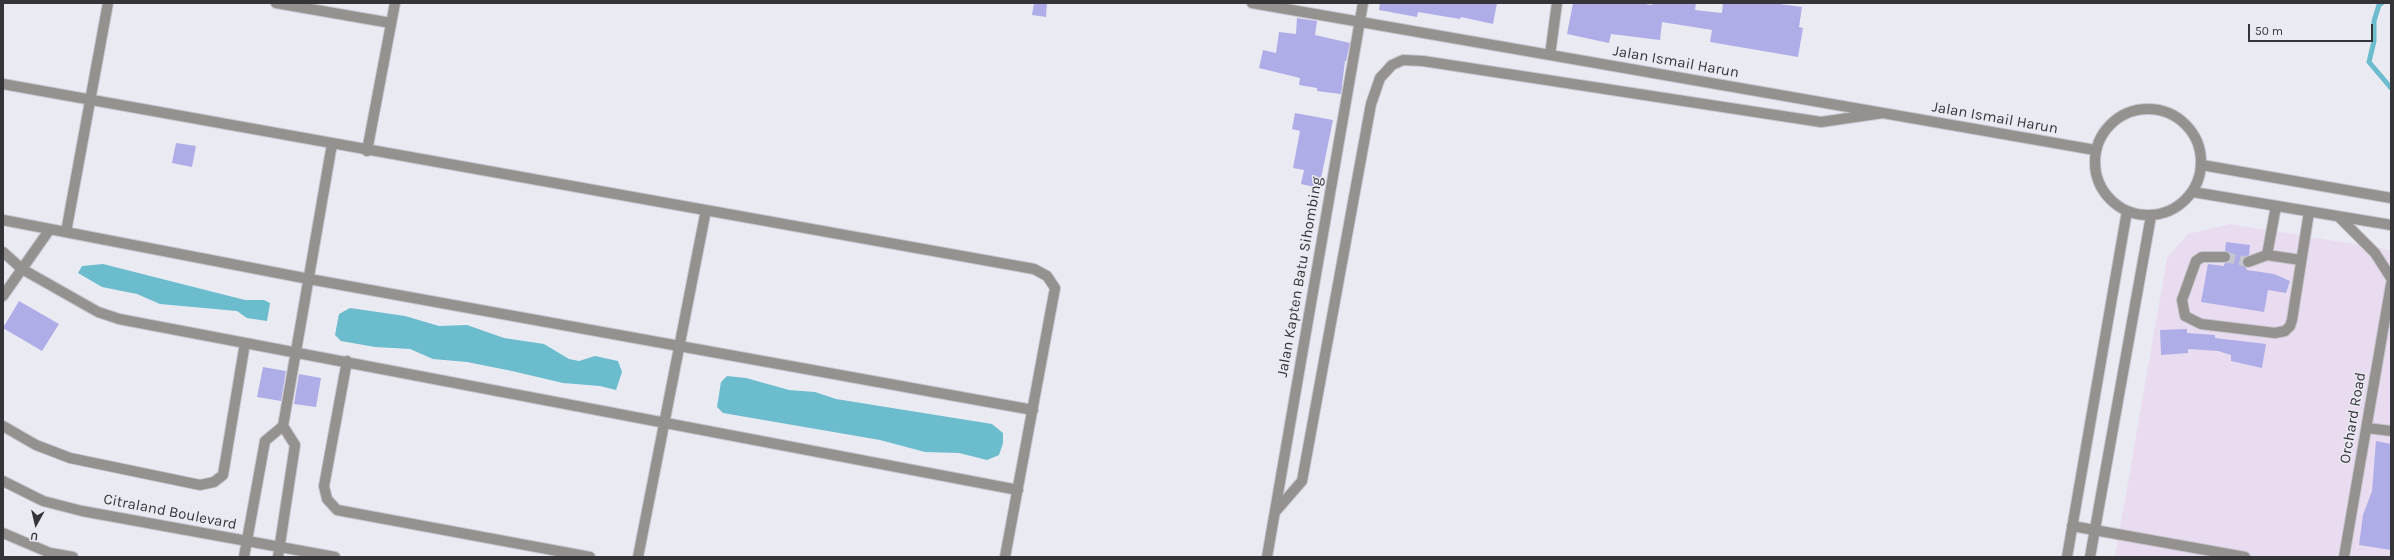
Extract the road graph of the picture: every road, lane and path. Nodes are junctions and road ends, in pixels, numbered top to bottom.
1 (108, 3) edge
2 (276, 3) edge
3 (395, 3) edge
4 (1252, 3) edge
5 (1363, 3) edge
6 (1557, 3) edge
7 (1360, 22) junction
8 (391, 23) junction
9 (1550, 55) junction
10 (3, 84) edge
11 (90, 100) junction
12 (1883, 113) junction
13 (332, 144) junction
14 (2095, 150) junction
15 (367, 151) junction
16 (2202, 165) junction
17 (2193, 192) junction
18 (2390, 201) edge
19 (2276, 206) junction
20 (706, 210) junction
21 (2127, 211) junction
22 (2309, 212) junction
23 (2151, 216) junction
24 (2339, 216) junction
25 (3, 220) edge
26 (2391, 225) edge
27 (50, 229) junction
28 (66, 232) junction
29 (3, 252) edge
30 (2267, 256) junction
31 (2225, 257) tunnel mouth
32 (2301, 260) junction
33 (2248, 262) tunnel mouth
34 (22, 269) junction
35 (2391, 278) edge
36 (309, 279) junction
37 (2391, 284) edge
38 (3, 296) edge
39 (245, 342) junction
40 (679, 346) junction
41 (296, 352) junction
42 (347, 361) junction
43 (1032, 410) junction
44 (664, 422) junction
45 (3, 426) edge
46 (283, 426) junction
47 (2367, 428) junction
48 (2391, 431) edge
49 (3, 481) edge
50 (1018, 490) junction
51 (1274, 512) junction
52 (2072, 526) junction
53 (2095, 530) junction
54 (3, 533) edge
55 (247, 542) junction
56 (278, 552) edge
57 (73, 557) edge
58 (244, 557) edge
59 (335, 557) edge
60 (590, 557) edge
61 (638, 557) edge
62 (1005, 557) edge
63 (1267, 557) edge
64 (2067, 557) edge
65 (2090, 557) edge
66 (2245, 557) edge
67 (2344, 557) edge

1 - 11 street
2 - 8 street
3 - 8 street
4 - 7 street, Jalan Ismail Harun
5 - 7 street, Jalan Kapten Batu Sihombing
6 - 9 street
7 - 9 street, Jalan Ismail Harun
7 - 51 street, Jalan Kapten Batu Sihombing
8 - 15 street
9 - 12 street, Jalan Ismail Harun
10 - 11 street
11 - 13 street
11 - 28 street
12 - 14 street, Jalan Ismail Harun
12 - 51 street
13 - 15 street
13 - 36 street
14 - 16 street
14 - 21 street
15 - 20 street
16 - 17 street
16 - 18 street
17 - 19 street
17 - 23 street
19 - 22 street
19 - 30 street
20 - 40 street
20 - 43 street
21 - 23 street
21 - 52 street
22 - 24 street
22 - 32 street
23 - 53 street
24 - 26 street
24 - 35 street
25 - 27 street
27 - 28 street
27 - 34 street
28 - 36 street
29 - 34 street
30 - 32 street
30 - 33 street
31 - 32 street
34 - 38 street
34 - 39 street
36 - 40 street
36 - 41 street
37 - 47 street, Orchard Road
39 - 41 street
39 - 45 street
40 - 43 street
40 - 44 street
41 - 42 street
41 - 46 street
42 - 44 street
42 - 60 street
43 - 50 street
44 - 50 street
44 - 61 street
46 - 55 street
46 - 56 street
47 - 48 street
47 - 67 street, Orchard Road
49 - 55 street, Citraland Boulevard
50 - 62 street
51 - 63 street, Jalan Kapten Batu Sihombing
52 - 53 street
52 - 64 street
53 - 65 street
53 - 66 street
54 - 57 street
55 - 56 street, Citraland Boulevard
55 - 58 street
56 - 59 street, Citraland Boulevard

